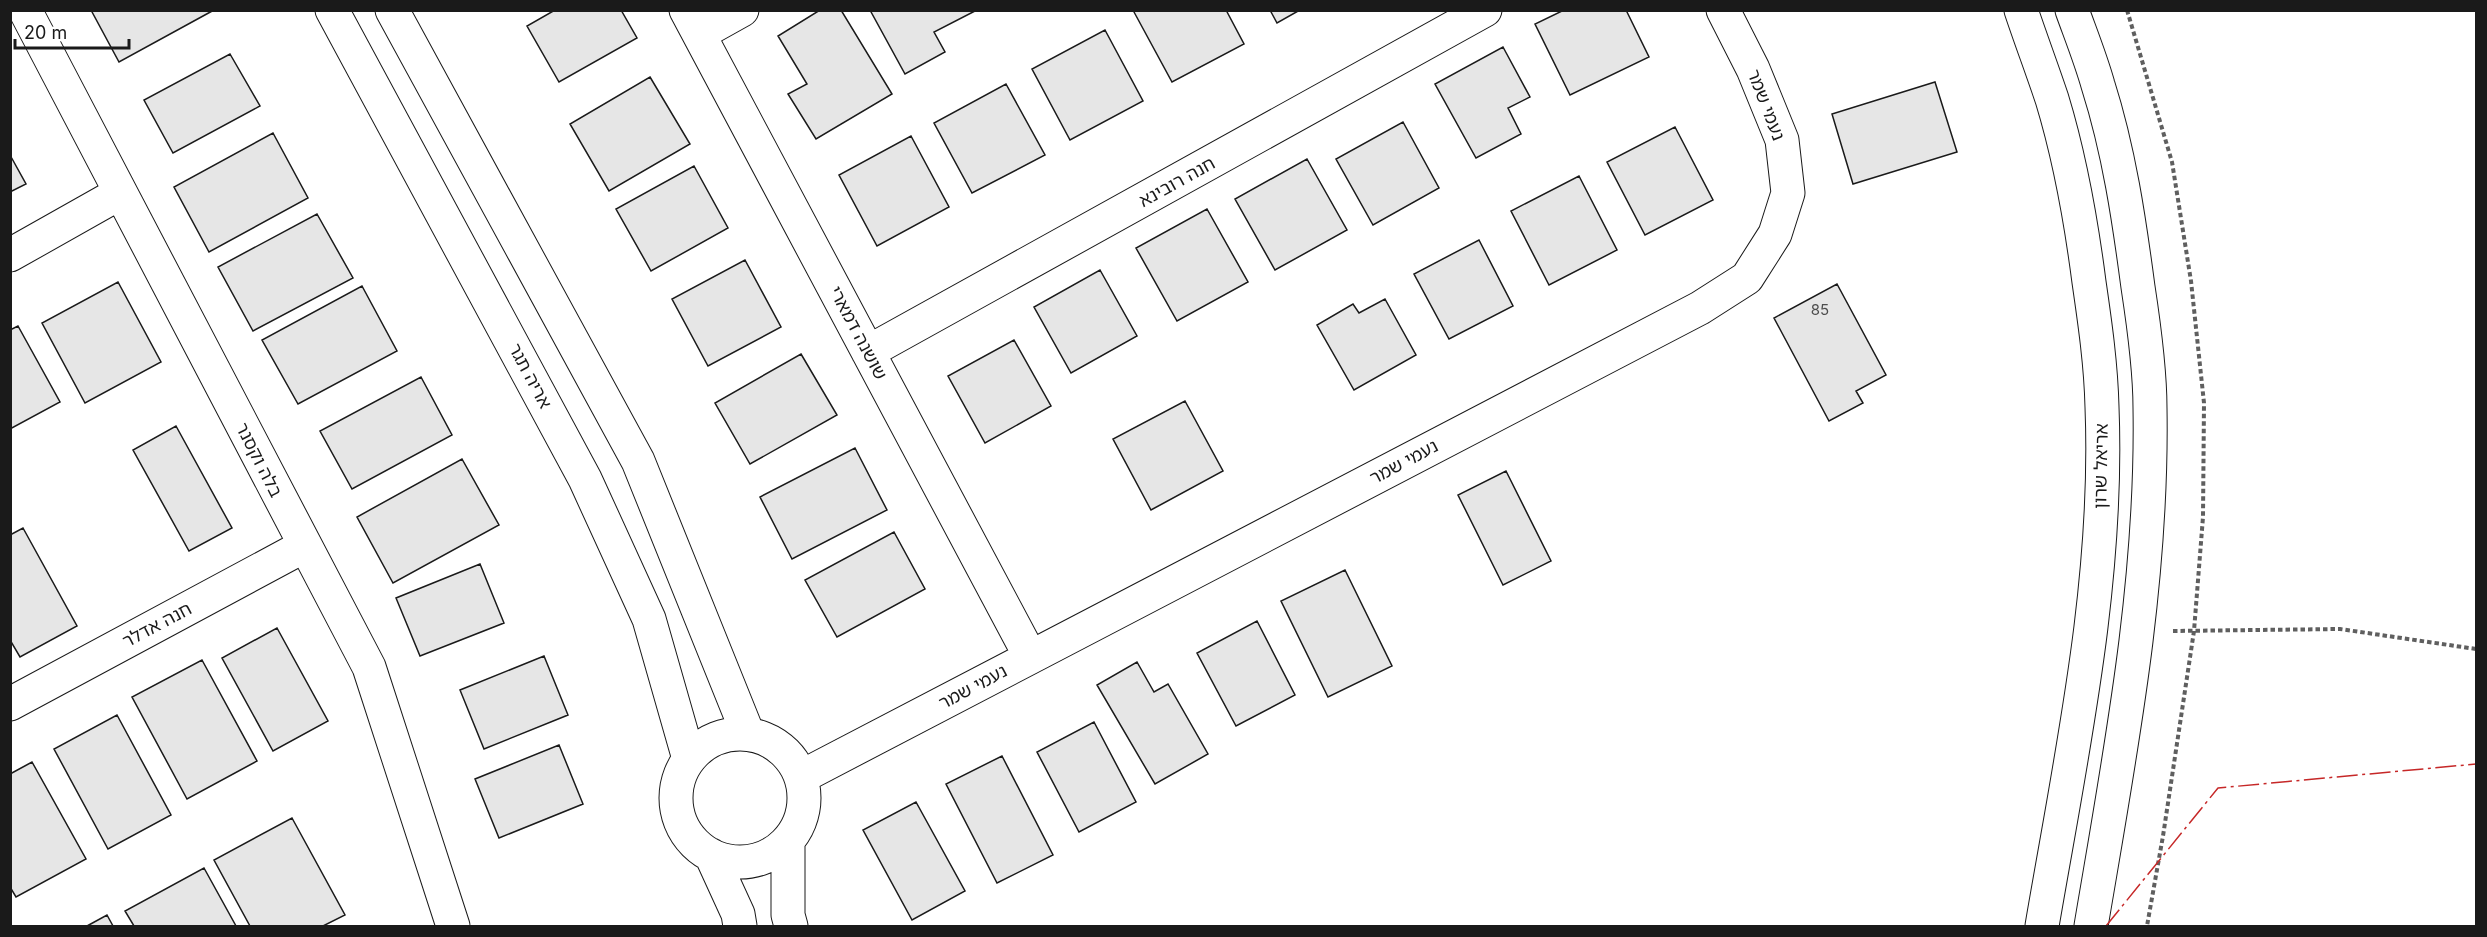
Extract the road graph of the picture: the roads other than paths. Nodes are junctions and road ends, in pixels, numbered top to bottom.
1 (26, 10) edge
2 (332, 10) edge
3 (392, 10) edge
4 (742, 10) edge
5 (1485, 10) edge
6 (1723, 10) edge
7 (2021, 10) edge
8 (2072, 10) edge
9 (692, 22) edge
10 (120, 193) junction
11 (10, 255) edge
12 (868, 352) junction
13 (304, 546) junction
14 (1030, 656) junction
15 (10, 704) edge
16 (748, 734) junction
17 (689, 759) junction
18 (801, 777) junction
19 (788, 841) junction
20 (711, 855) junction
21 (448, 924) edge
22 (740, 927) edge
23 (791, 927) edge
24 (2042, 927) edge
25 (2091, 927) edge

1 - 10 street, בלה וקסנר
2 - 17 street, אריה תגר
3 - 16 street
4 - 9 street
5 - 12 street, חנה רובינא
6 - 14 street, נעמי שמר
7 - 24 street, אריאל שרון
8 - 25 street
9 - 12 street, שושנה דמארי
10 - 11 street
10 - 13 street, בלה וקסנר
12 - 14 street, שושנה דמארי
13 - 15 street, חנה אדלר
13 - 21 street, בלה וקסנר
14 - 18 street, נעמי שמר
16 - 17 street
16 - 18 street
17 - 20 street
18 - 19 street
19 - 20 street
19 - 23 street
20 - 22 street

